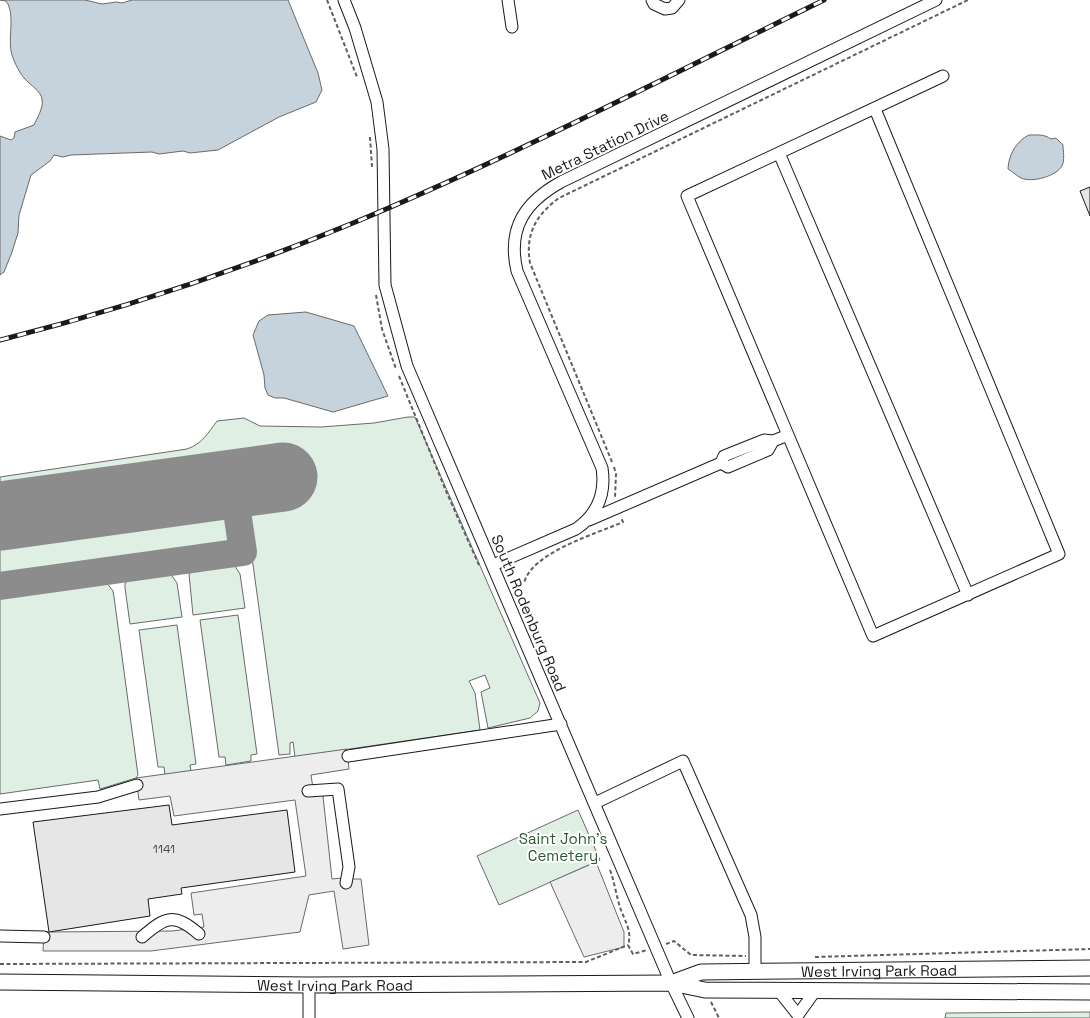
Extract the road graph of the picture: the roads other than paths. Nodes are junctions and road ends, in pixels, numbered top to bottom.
1 (344, 0) edge
2 (508, 0) edge
3 (652, 0) edge
4 (678, 0) edge
5 (936, 0) edge
6 (512, 27) dead end
7 (943, 76) dead end
8 (875, 109) junction
9 (780, 153) junction
10 (788, 436) junction
11 (588, 521) junction
12 (493, 565) junction
13 (968, 595) junction
14 (561, 724) junction
15 (348, 756) dead end
16 (137, 785) dead end
17 (308, 791) dead end
18 (594, 803) junction
19 (0, 809) edge
20 (346, 883) dead end
21 (198, 934) dead end
22 (0, 936) edge
23 (44, 937) dead end
24 (142, 937) dead end
25 (756, 964) junction
26 (1090, 968) edge
27 (0, 982) edge
28 (671, 983) junction
29 (309, 985) junction
30 (778, 990) junction
31 (815, 991) junction
32 (1090, 992) edge
33 (798, 1016) edge
34 (309, 1018) edge
35 (688, 1018) edge

1 - 12 street, South Rodenburg Road
2 - 6 street
3 - 4 street
5 - 11 street, Metra Station Drive
7 - 8 street
8 - 9 street
8 - 13 street
9 - 10 street
9 - 13 street
10 - 11 street
10 - 13 street
11 - 12 street
12 - 14 street, South Rodenburg Road
14 - 15 street
14 - 18 street, South Rodenburg Road
16 - 19 street
17 - 20 street
18 - 25 street
18 - 28 street, South Rodenburg Road
21 - 24 street
22 - 23 street
25 - 26 main road, West Irving Park Road
25 - 28 main road, West Irving Park Road
27 - 29 main road, West Irving Park Road
28 - 29 main road, West Irving Park Road
28 - 30 main road, West Irving Park Road
28 - 35 street, South Rodenburg Road
29 - 34 street
30 - 31 main road, West Irving Park Road
30 - 33 street
31 - 32 main road, West Irving Park Road
31 - 33 street

